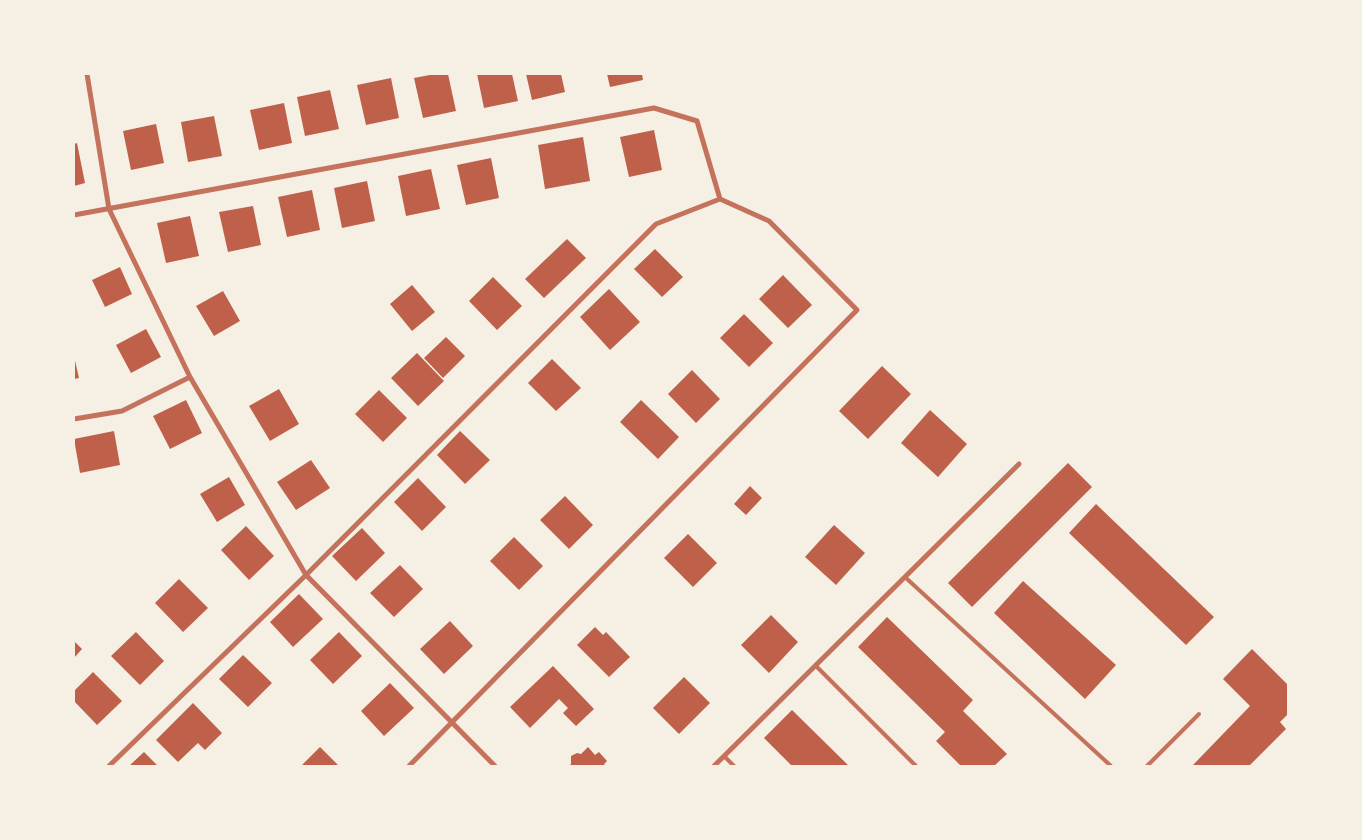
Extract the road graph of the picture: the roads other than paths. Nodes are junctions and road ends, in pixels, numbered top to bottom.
1 (86, 74) edge
2 (720, 199) junction
3 (109, 209) junction
4 (74, 215) edge
5 (190, 377) junction
6 (74, 418) edge
7 (1019, 464) dead end
8 (306, 575) junction
9 (906, 578) junction
10 (816, 666) junction
11 (1199, 714) dead end
12 (453, 724) junction
13 (724, 756) junction
14 (109, 766) edge
15 (409, 766) edge
16 (495, 766) edge
17 (714, 766) edge
18 (734, 766) edge
19 (916, 766) edge
20 (1111, 766) edge
21 (1147, 766) edge

1 - 3 street
2 - 3 street
2 - 8 street
2 - 12 street
3 - 4 street
3 - 5 street
5 - 6 street
5 - 8 street
7 - 9 street
8 - 12 street
8 - 14 street
9 - 10 street
9 - 20 lane
10 - 13 street
10 - 19 lane
11 - 21 lane
12 - 15 street
12 - 16 street
13 - 17 street
13 - 18 lane

